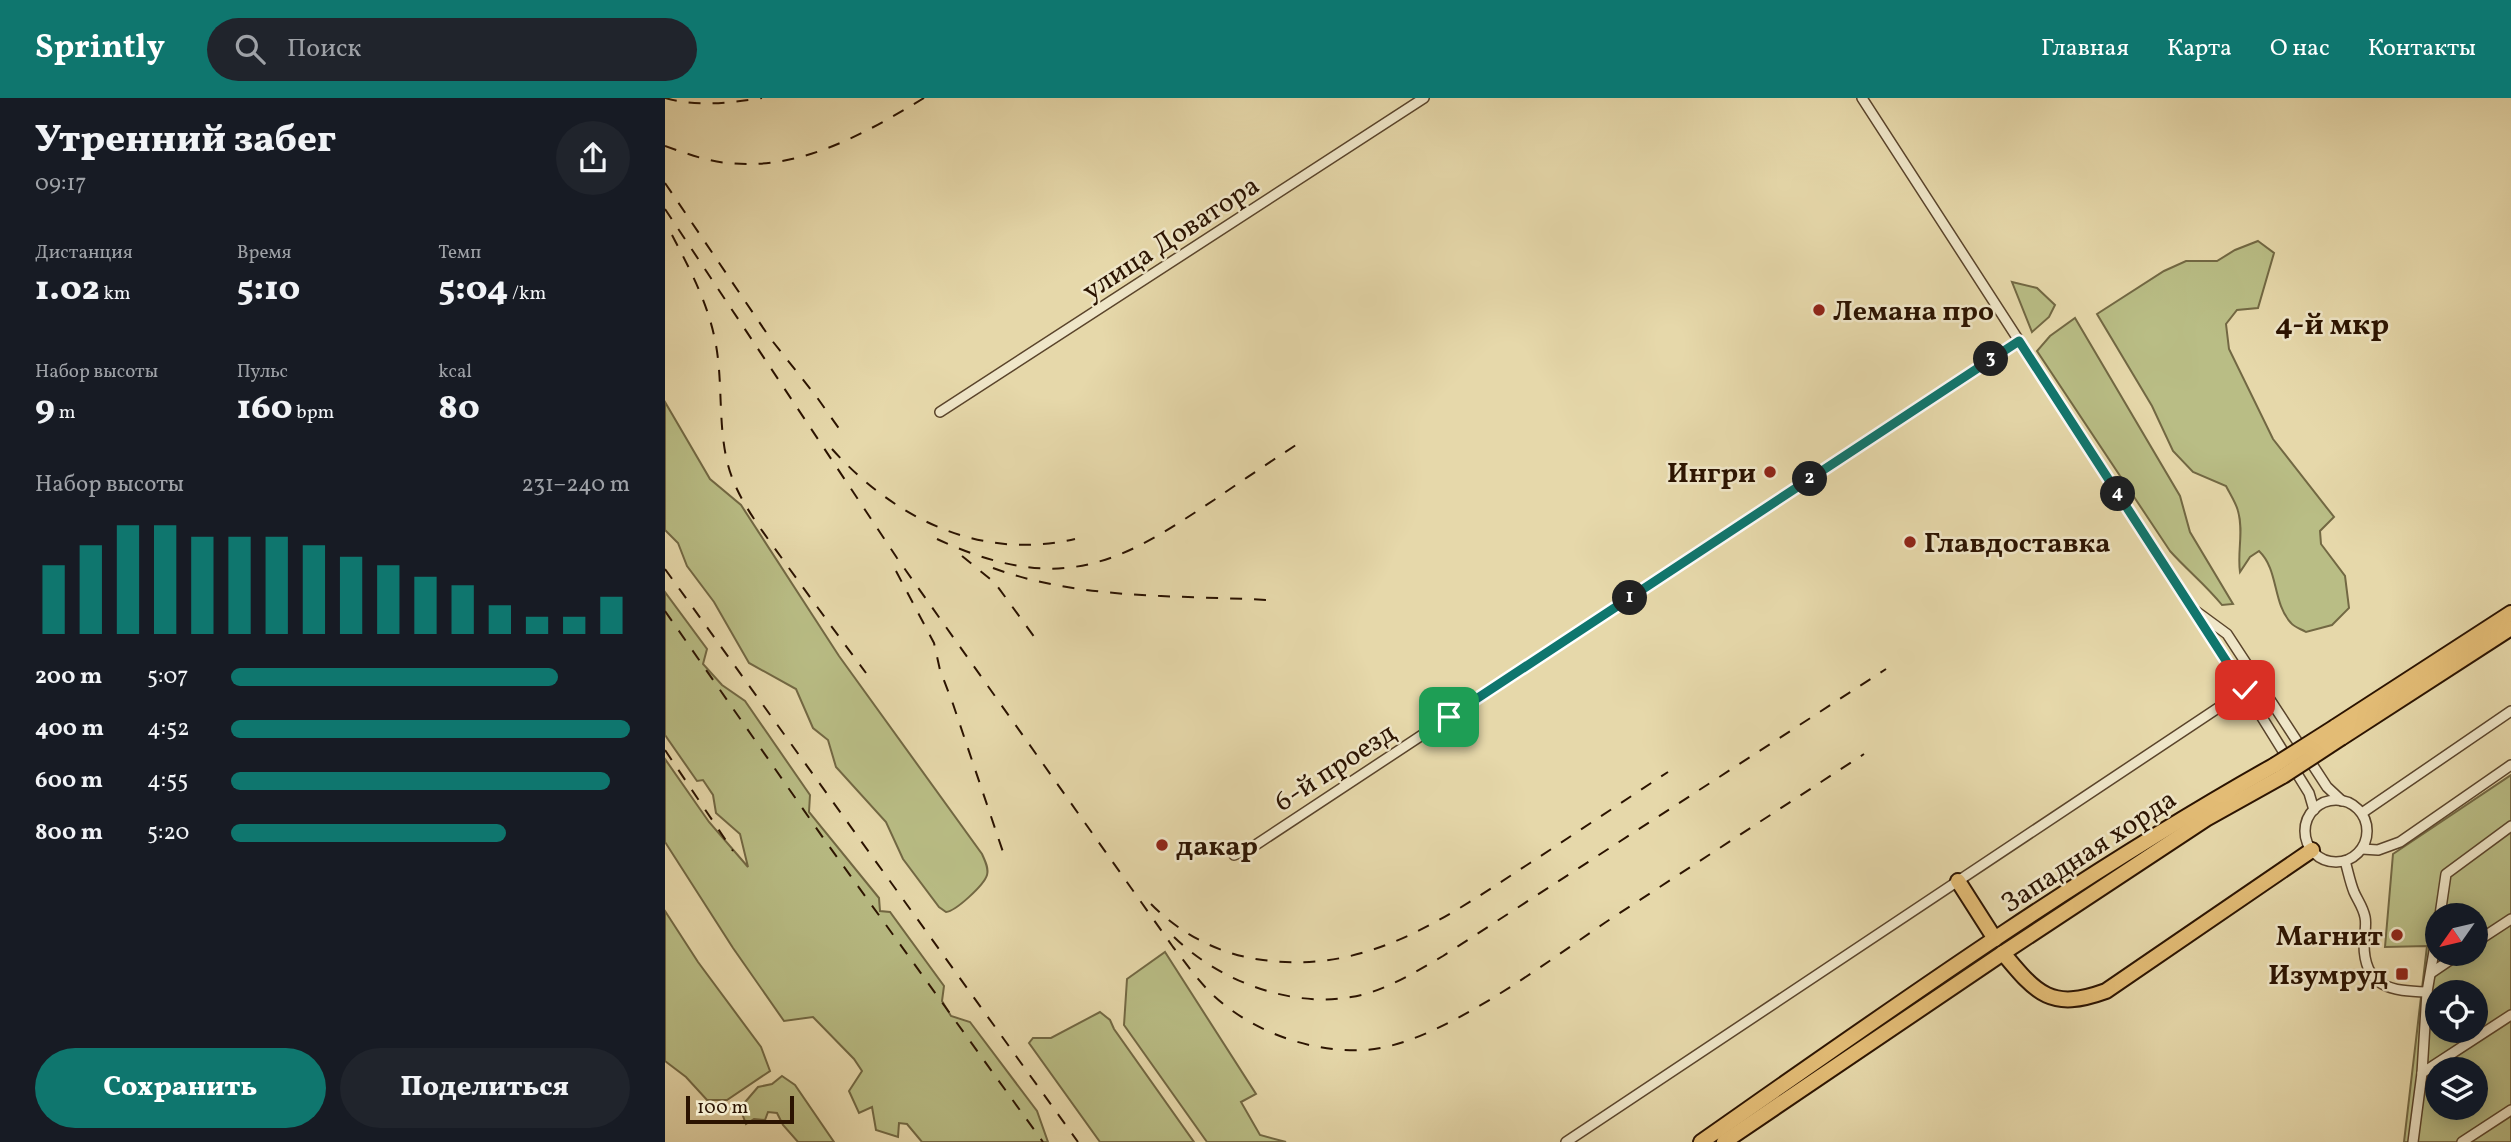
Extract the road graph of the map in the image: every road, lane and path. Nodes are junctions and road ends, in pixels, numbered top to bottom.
1 (1424, 98) edge
2 (1862, 98) edge
3 (2019, 341) junction
4 (940, 412) dead end
5 (2193, 609) junction
6 (2511, 612) edge
7 (2511, 628) edge
8 (2245, 690) junction
9 (2511, 710) edge
10 (2338, 732) junction
11 (2511, 765) edge
12 (2279, 771) junction
13 (2342, 801) junction
14 (2314, 810) junction
15 (2362, 813) junction
16 (2511, 826) edge
17 (2362, 849) junction
18 (2312, 850) junction
19 (1234, 855) dead end
20 (2344, 861) junction
21 (1958, 881) junction
22 (2442, 903) edge
23 (2511, 919) edge
24 (2489, 933) edge
25 (1995, 939) junction
26 (2003, 953) junction
27 (2432, 966) edge
28 (2441, 966) edge
29 (2431, 973) junction
30 (2430, 980) edge
31 (2425, 992) edge
32 (2511, 1014) edge
33 (2425, 1024) edge
34 (2422, 1073) junction
35 (2511, 1110) edge
36 (1566, 1142) edge
37 (1701, 1142) edge
38 (1724, 1142) edge
39 (2413, 1142) edge
40 (2462, 1142) edge

1 - 4 street, улица Доватора
2 - 3 street
3 - 5 street
3 - 19 street, 6-й проезд
5 - 8 street
5 - 13 street
6 - 10 highway, Западная хорда
7 - 10 highway, Западная хорда
8 - 14 street
8 - 21 street
9 - 15 street
10 - 12 highway, Западная хорда, bridge
11 - 17 street
12 - 25 highway, Западная хорда
12 - 26 highway, Западная хорда
13 - 14 street
13 - 15 street
14 - 18 street
15 - 17 street
16 - 22 street
17 - 20 street
18 - 20 street
18 - 26 highway
20 - 31 street
21 - 25 highway
21 - 36 street
23 - 24 street
25 - 37 highway, Западная хорда
26 - 38 highway, Западная хорда
27 - 29 street
28 - 29 street
29 - 30 street
32 - 34 street
33 - 34 street
34 - 39 street
35 - 40 street

